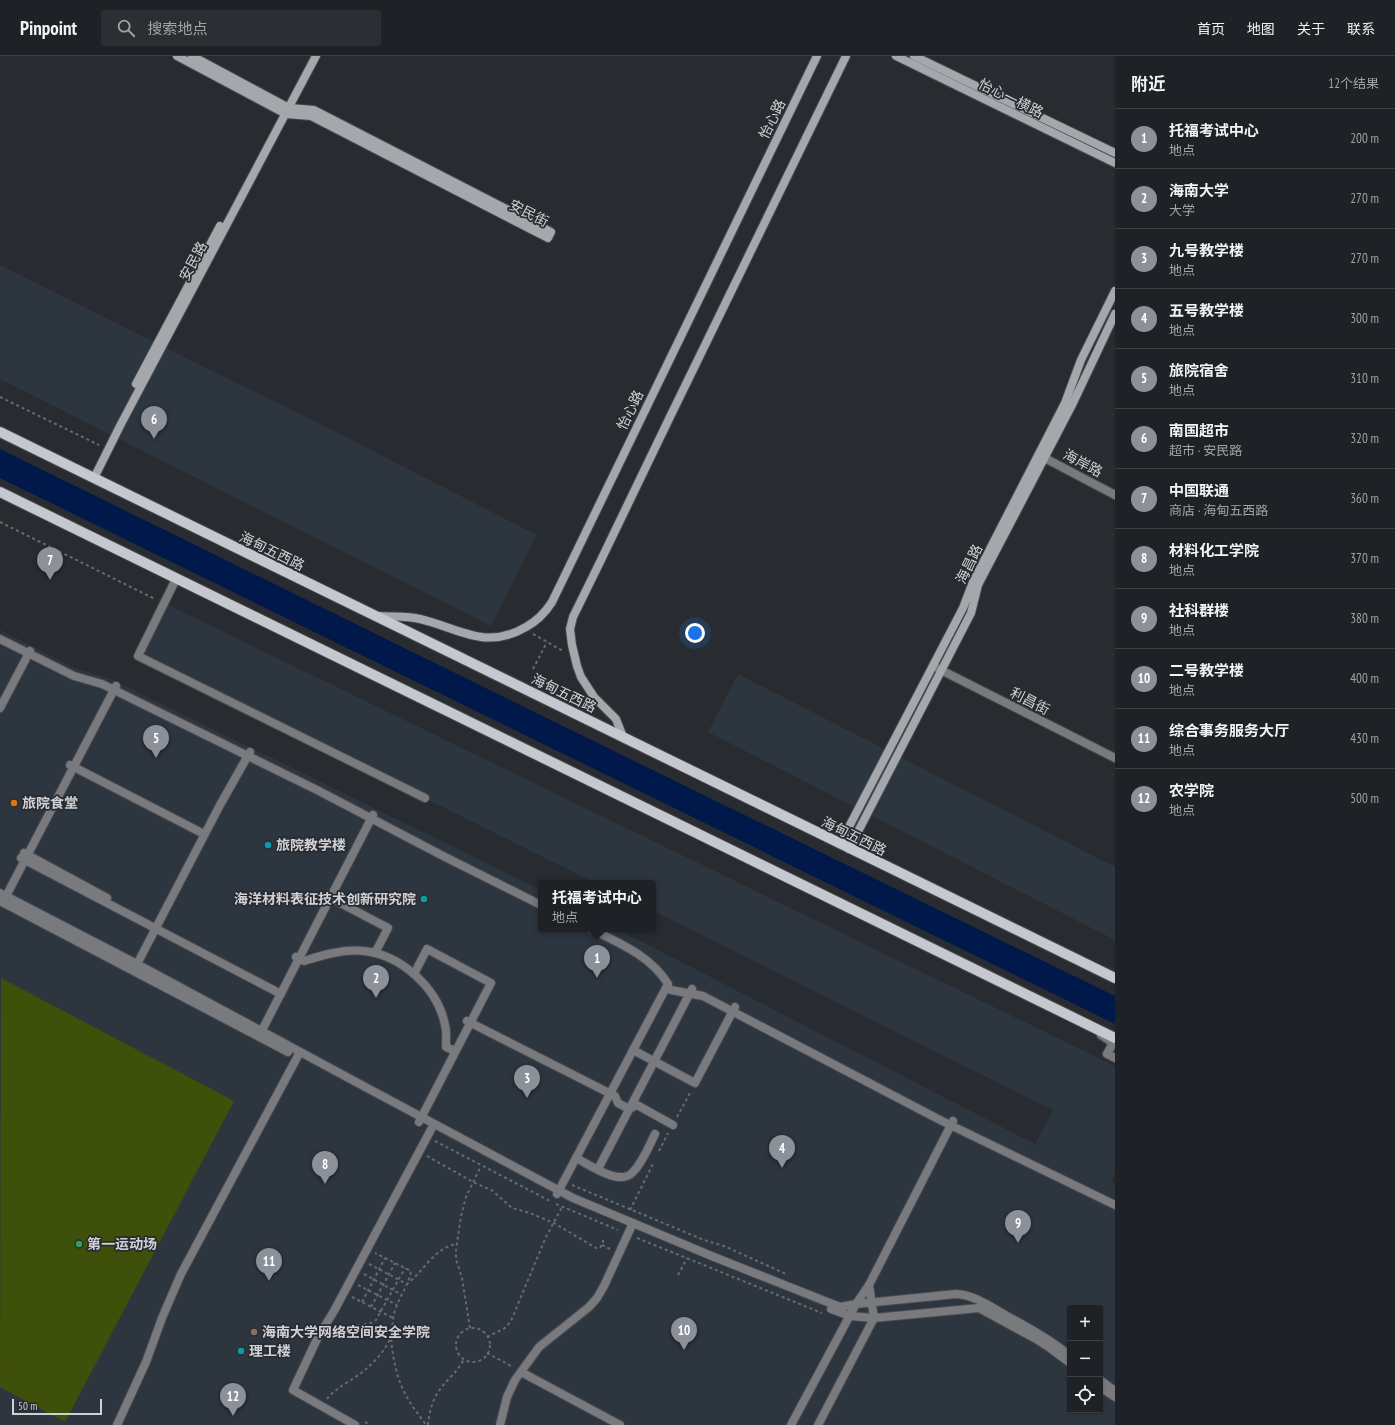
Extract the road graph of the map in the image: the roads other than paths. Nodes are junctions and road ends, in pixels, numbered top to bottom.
1 (178, 56) edge
2 (192, 56) edge
3 (310, 56) edge
4 (316, 56) edge
5 (817, 56) edge
6 (846, 56) edge
7 (896, 56) edge
8 (914, 56) edge
9 (285, 109) junction
10 (1115, 153) edge
11 (1115, 163) edge
12 (1115, 292) edge
13 (1115, 314) edge
14 (0, 432) edge
15 (1042, 456) junction
16 (91, 477) junction
17 (0, 492) edge
18 (1115, 495) edge
19 (176, 579) junction
20 (374, 616) junction
21 (0, 635) edge
22 (0, 639) edge
23 (27, 651) junction
24 (933, 666) junction
25 (941, 670) junction
26 (113, 687) junction
27 (0, 697) edge
28 (0, 708) edge
29 (623, 737) junction
30 (247, 753) junction
31 (1115, 758) edge
32 (71, 768) junction
33 (425, 798) dead end
34 (370, 815) junction
35 (202, 835) junction
36 (840, 844) junction
37 (849, 848) junction
38 (24, 857) junction
39 (328, 896) junction
40 (2, 897) edge
41 (538, 898) edge
42 (538, 903) edge
43 (155, 926) junction
44 (596, 932) edge
45 (606, 932) edge
46 (375, 953) junction
47 (297, 958) junction
48 (134, 966) junction
49 (414, 974) junction
50 (1115, 978) edge
51 (669, 987) junction
52 (280, 991) junction
53 (690, 991) junction
54 (734, 1009) junction
55 (470, 1019) junction
56 (1087, 1025) junction
57 (258, 1033) junction
58 (1115, 1038) edge
59 (453, 1050) junction
60 (636, 1051) junction
61 (300, 1055) junction
62 (1115, 1058) edge
63 (654, 1061) junction
64 (613, 1093) junction
65 (629, 1109) junction
66 (418, 1118) junction
67 (952, 1123) junction
68 (673, 1125) road end
69 (433, 1126) junction
70 (655, 1134) dead end
71 (578, 1159) junction
72 (598, 1169) junction
73 (560, 1194) junction
74 (1115, 1200) edge
75 (1115, 1205) edge
76 (632, 1225) junction
77 (869, 1285) junction
78 (872, 1302) junction
79 (856, 1304) junction
80 (850, 1316) junction
81 (874, 1318) junction
82 (1067, 1354) edge
83 (1067, 1361) edge
84 (521, 1372) junction
85 (1103, 1382) edge
86 (1103, 1389) edge
87 (1115, 1390) edge
88 (1115, 1397) edge
89 (359, 1423) edge
90 (117, 1425) edge
91 (123, 1425) edge
92 (500, 1425) edge
93 (620, 1425) edge
94 (791, 1425) edge
95 (818, 1425) edge

1 - 9 street, 安民街
2 - 9 street, 安民街
3 - 9 street, 安民路
4 - 9 street, 安民路
5 - 20 street, 怡心路
6 - 29 street
7 - 11 street, 怡心一横路
8 - 10 street, 怡心一横路
9 - 9 street, 安民街
9 - 16 street, 安民路
9 - 16 street, 安民路
12 - 15 street, 海昌路
13 - 15 street, 海昌路
14 - 16 main road, 海甸五西路
15 - 18 street, 海岸路
15 - 24 street, 海昌路
15 - 25 street, 海昌路
16 - 20 main road, 海甸五西路
17 - 19 main road
19 - 33 street
19 - 56 main road
20 - 29 main road, 海甸五西路
21 - 23 street
22 - 23 street
23 - 26 street
23 - 27 street
23 - 28 street
24 - 25 street, 利昌街
24 - 36 street, 海昌路
25 - 31 street, 利昌街
25 - 37 street, 海昌路
26 - 30 street
26 - 32 street
29 - 36 main road, 海甸五西路
30 - 34 street
30 - 35 street
32 - 35 street
32 - 38 street
34 - 39 street
34 - 41 street
34 - 42 street
35 - 43 street
36 - 37 main road, 海甸五西路
37 - 50 main road, 海甸五西路
38 - 40 street
38 - 43 street
39 - 46 street
39 - 47 street
40 - 48 street
43 - 48 street
43 - 52 street
44 - 51 street
45 - 51 street
46 - 47 street
46 - 49 street
47 - 52 street
48 - 57 street
49 - 55 street
49 - 59 street
51 - 53 street
51 - 60 street
52 - 57 street
53 - 54 street
53 - 63 street
54 - 63 street
54 - 67 street
55 - 59 street
55 - 64 street
56 - 58 main road
56 - 62 street
57 - 61 street
59 - 66 street
60 - 63 street
60 - 64 street
61 - 66 street
61 - 90 street
61 - 91 street
63 - 65 street
64 - 65 street
64 - 71 street
65 - 68 street
65 - 72 street
66 - 69 street
67 - 74 street
67 - 75 street
67 - 77 street
69 - 73 street
69 - 89 street
70 - 72 street
71 - 72 street
71 - 73 street
71 - 73 street
73 - 76 street
76 - 79 street
76 - 80 street
76 - 84 street
77 - 78 street
77 - 79 street
78 - 79 street
78 - 81 street
78 - 82 street
79 - 80 street
80 - 81 street
80 - 94 street
81 - 83 street
81 - 95 street
84 - 92 street
84 - 93 street
85 - 87 street
86 - 88 street

